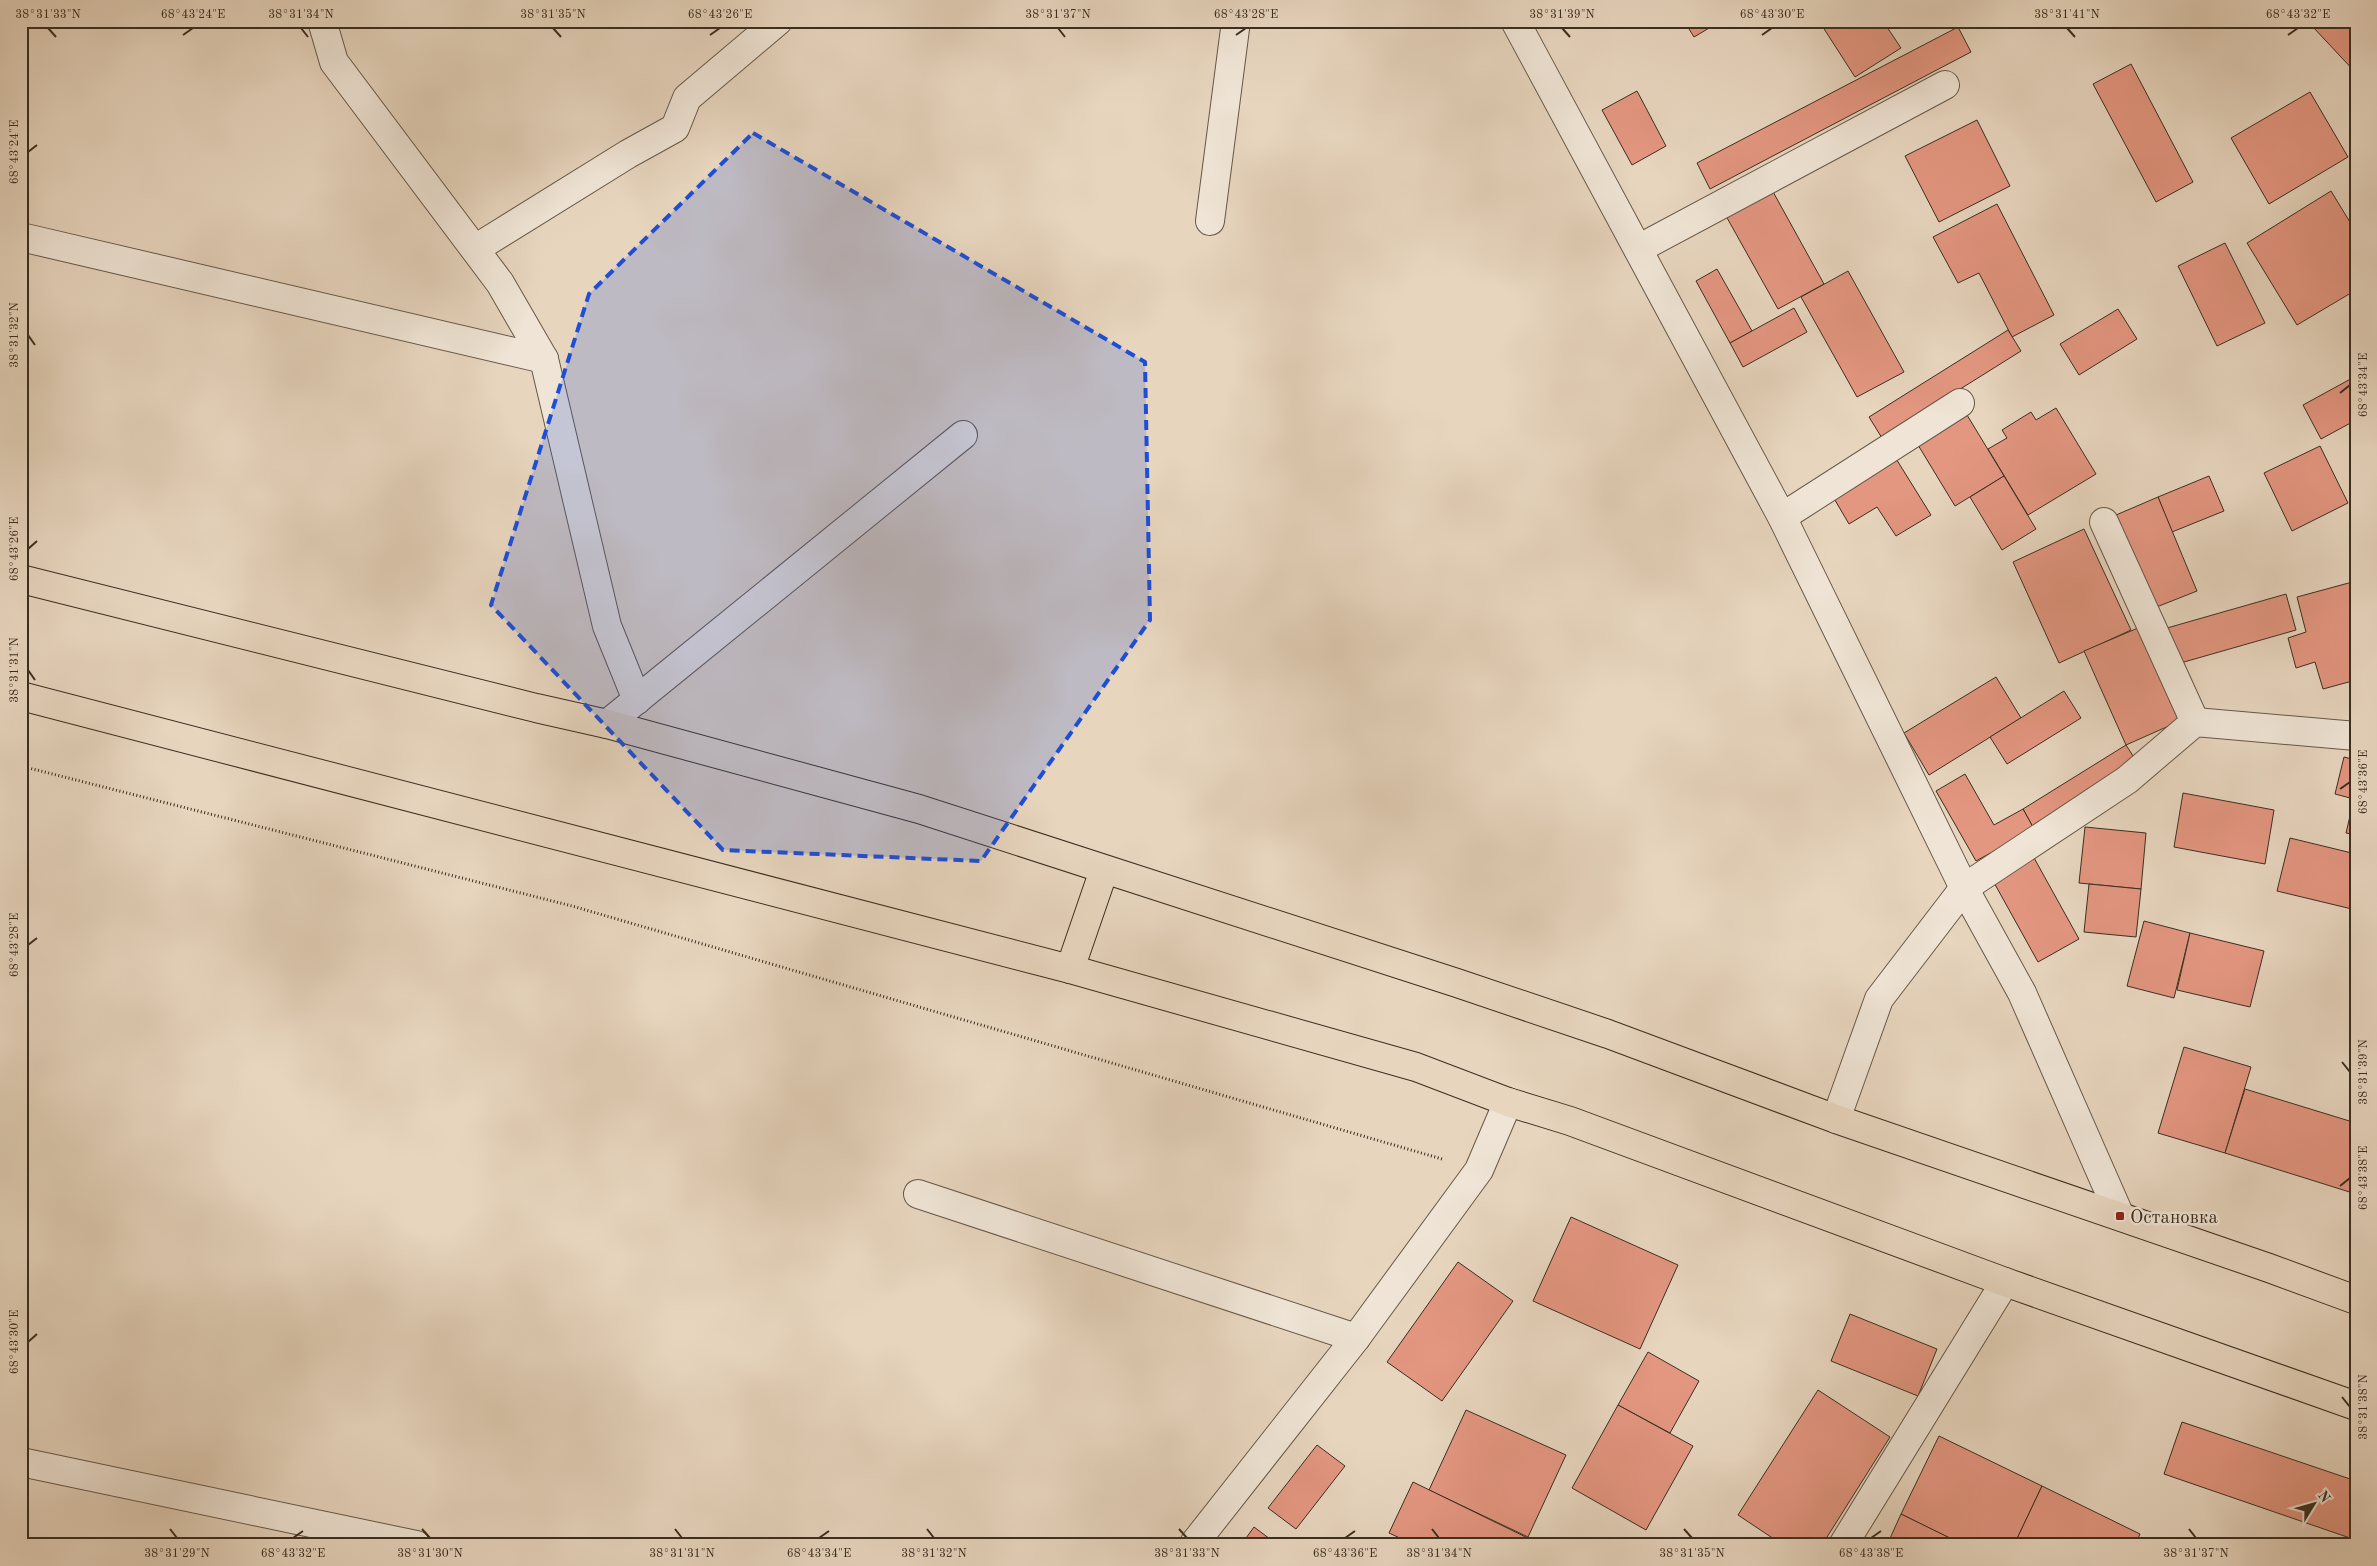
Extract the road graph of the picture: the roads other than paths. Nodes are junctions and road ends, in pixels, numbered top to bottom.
1 (322, 21) edge
2 (778, 21) edge
3 (1236, 21) edge
4 (1514, 21) edge
5 (1945, 84) dead end
6 (1210, 221) dead end
7 (21, 237) edge
8 (475, 249) junction
9 (1638, 249) junction
10 (544, 360) junction
11 (1960, 403) dead end
12 (963, 435) dead end
13 (1782, 517) junction
14 (2104, 522) dead end
15 (21, 579) edge
16 (21, 696) edge
17 (637, 700) junction
18 (2195, 722) junction
19 (607, 724) junction
20 (2356, 736) edge
21 (1104, 870) junction
22 (1964, 888) junction
23 (1070, 969) junction
24 (1508, 1102) junction
25 (1836, 1119) junction
26 (918, 1194) dead end
27 (2120, 1216) junction
28 (2005, 1282) junction
29 (2356, 1300) edge
30 (1356, 1338) junction
31 (2356, 1406) edge
32 (21, 1462) edge
33 (416, 1545) edge
34 (1193, 1545) edge
35 (1843, 1545) edge

1 - 8 street
2 - 8 street
3 - 6 street
4 - 9 street
5 - 9 street
7 - 10 street
8 - 10 street
9 - 13 street
10 - 17 street
11 - 13 street
12 - 17 street
13 - 22 street
14 - 18 street
15 - 19 main road
16 - 23 main road
17 - 19 street
18 - 20 street
18 - 22 street
19 - 21 main road
21 - 23 main road
21 - 25 main road
22 - 25 street
22 - 27 street
23 - 24 main road
24 - 28 main road
24 - 30 street
25 - 27 main road
26 - 30 street
27 - 29 main road
28 - 31 main road
28 - 35 street
30 - 34 street
32 - 33 street

